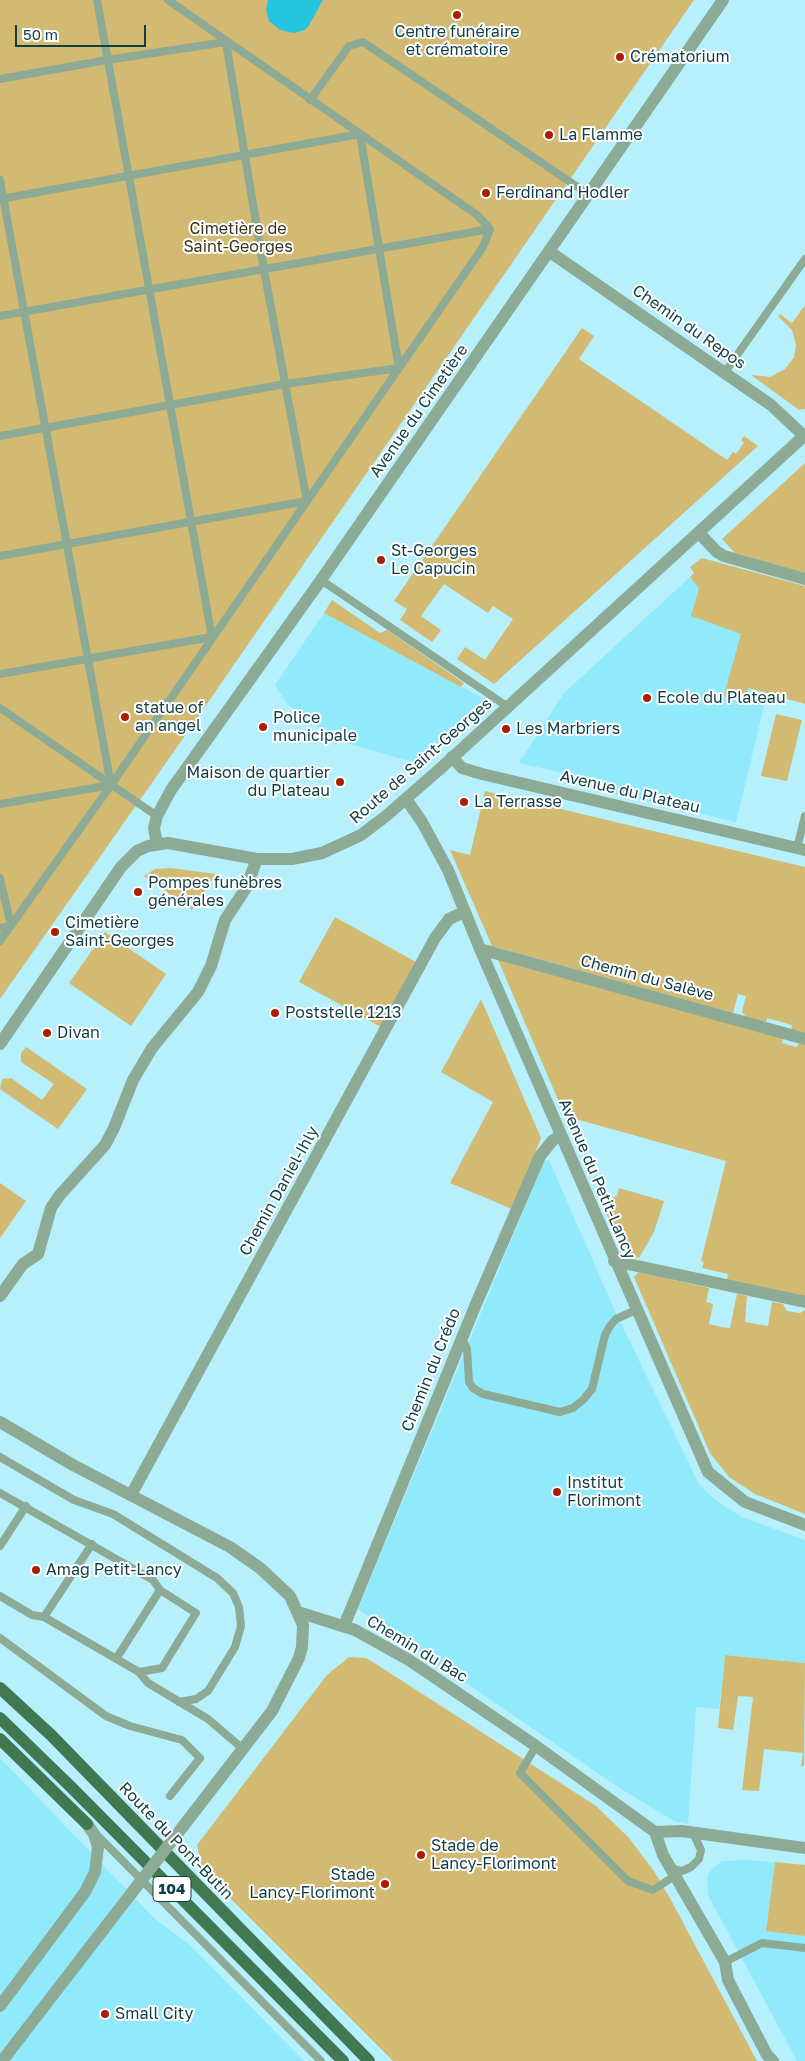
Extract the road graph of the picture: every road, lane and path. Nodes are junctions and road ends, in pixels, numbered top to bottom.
1 (97, 0) edge
2 (168, 0) edge
3 (722, 0) edge
4 (226, 42) junction
5 (107, 60) junction
6 (0, 79) edge
7 (310, 100) junction
8 (360, 134) junction
9 (244, 154) junction
10 (128, 175) junction
11 (0, 180) edge
12 (588, 194) junction
13 (2, 198) edge
14 (490, 229) junction
15 (379, 248) junction
16 (550, 252) junction
17 (805, 259) edge
18 (264, 270) junction
19 (150, 290) junction
20 (22, 312) junction
21 (0, 316) edge
22 (399, 368) junction
23 (725, 372) junction
24 (285, 384) junction
25 (170, 405) junction
26 (45, 428) junction
27 (0, 436) edge
28 (805, 436) edge
29 (307, 501) junction
30 (191, 520) junction
31 (699, 534) junction
32 (66, 544) junction
33 (0, 556) edge
34 (805, 578) edge
35 (321, 580) junction
36 (212, 637) junction
37 (88, 658) junction
38 (0, 674) edge
39 (508, 707) junction
40 (0, 708) edge
41 (452, 758) junction
42 (111, 785) junction
43 (406, 799) junction
44 (0, 804) edge
45 (158, 816) junction
46 (805, 816) edge
47 (157, 844) junction
48 (801, 849) edge
49 (256, 859) junction
50 (0, 878) edge
51 (464, 912) junction
52 (11, 926) junction
53 (0, 928) edge
54 (0, 941) edge
55 (480, 949) junction
56 (805, 1038) edge
57 (0, 1044) edge
58 (561, 1136) junction
59 (614, 1261) junction
60 (0, 1296) edge
61 (805, 1302) edge
62 (636, 1310) junction
63 (462, 1339) junction
64 (0, 1422) edge
65 (0, 1456) edge
66 (0, 1493) edge
67 (131, 1495) junction
68 (26, 1506) junction
69 (805, 1525) edge
70 (92, 1544) junction
71 (0, 1546) edge
72 (160, 1590) junction
73 (0, 1596) edge
74 (298, 1612) junction
75 (44, 1617) junction
76 (344, 1626) junction
77 (0, 1638) edge
78 (116, 1659) junction
79 (139, 1672) junction
80 (0, 1688) edge
81 (176, 1700) junction
82 (0, 1718) edge
83 (0, 1739) edge
84 (536, 1746) junction
85 (240, 1754) junction
86 (170, 1796) dead end
87 (87, 1824) junction
88 (655, 1832) junction
89 (693, 1833) junction
90 (805, 1848) edge
91 (674, 1872) junction
92 (805, 1948) edge
93 (725, 1962) junction
94 (0, 2006) edge
95 (2, 2061) edge
96 (321, 2061) edge
97 (343, 2061) edge
98 (369, 2061) edge
99 (773, 2061) edge

1 - 5 lane
2 - 4 lane
3 - 12 street, Avenue du Cimetière
4 - 5 lane
4 - 7 lane
4 - 9 lane
5 - 6 lane
5 - 10 lane
7 - 8 lane
7 - 12 lane
8 - 9 lane
8 - 14 lane
8 - 15 lane
9 - 10 lane
9 - 18 lane
10 - 13 lane
10 - 19 lane
11 - 13 lane
12 - 16 street, Avenue du Cimetière
13 - 20 lane
14 - 15 lane
14 - 22 lane
15 - 18 lane
15 - 22 lane
16 - 23 street, Chemin du Repos
16 - 35 street, Avenue du Cimetière
17 - 23 lane
18 - 19 lane
18 - 24 lane
19 - 20 lane
19 - 25 lane
20 - 21 lane
20 - 26 lane
22 - 24 lane
22 - 29 lane
23 - 28 street, Chemin du Repos
24 - 25 lane
24 - 29 lane
25 - 26 lane
25 - 30 lane
26 - 27 lane
26 - 32 lane
28 - 31 street, Route de Saint-Georges
29 - 30 lane
29 - 36 lane
30 - 32 lane
30 - 36 lane
31 - 34 street
31 - 39 street, Route de Saint-Georges
32 - 33 lane
32 - 37 lane
35 - 39 lane
35 - 45 street, Avenue du Cimetière
36 - 37 lane
36 - 42 lane
37 - 38 lane
37 - 42 lane
39 - 41 street, Route de Saint-Georges
40 - 42 lane
41 - 43 street, Route de Saint-Georges
41 - 48 street, Avenue du Plateau
42 - 44 lane
42 - 45 lane
42 - 52 lane
43 - 49 street, Route de Saint-Georges
43 - 51 street, Avenue du Petit-Lancy
45 - 47 street, Avenue du Cimetière
46 - 48 lane
47 - 49 street, Route de Saint-Georges
47 - 57 street, Route de Saint-Georges
49 - 60 street
50 - 52 lane
51 - 55 street, Avenue du Petit-Lancy
51 - 67 street, Chemin Daniel-Ihly
52 - 53 lane
52 - 54 lane
55 - 56 street, Chemin du Salève
55 - 58 street, Avenue du Petit-Lancy
58 - 59 street, Avenue du Petit-Lancy
58 - 63 street, Chemin du Crédo
59 - 61 street
59 - 62 street, Avenue du Petit-Lancy
62 - 63 lane
62 - 69 street, Avenue du Petit-Lancy
63 - 76 street, Chemin du Crédo
64 - 67 street
65 - 81 lane
66 - 68 lane
67 - 74 street
68 - 70 lane
68 - 71 lane
70 - 72 lane
70 - 75 lane
72 - 78 lane
72 - 79 lane
73 - 75 lane
74 - 76 street, Chemin du Bac
74 - 85 street
75 - 78 lane
76 - 84 street, Chemin du Bac
77 - 86 lane
78 - 79 lane
79 - 81 lane
80 - 98 main road, Route du Pont-Butin / 104
81 - 85 lane
82 - 97 main road, 104
83 - 87 main road
84 - 88 street, Chemin du Bac
84 - 91 lane
85 - 95 street, bridge
87 - 94 street
87 - 96 lane
88 - 89 street
88 - 91 street
89 - 90 street
89 - 91 lane
91 - 93 street
92 - 93 lane
93 - 99 street

